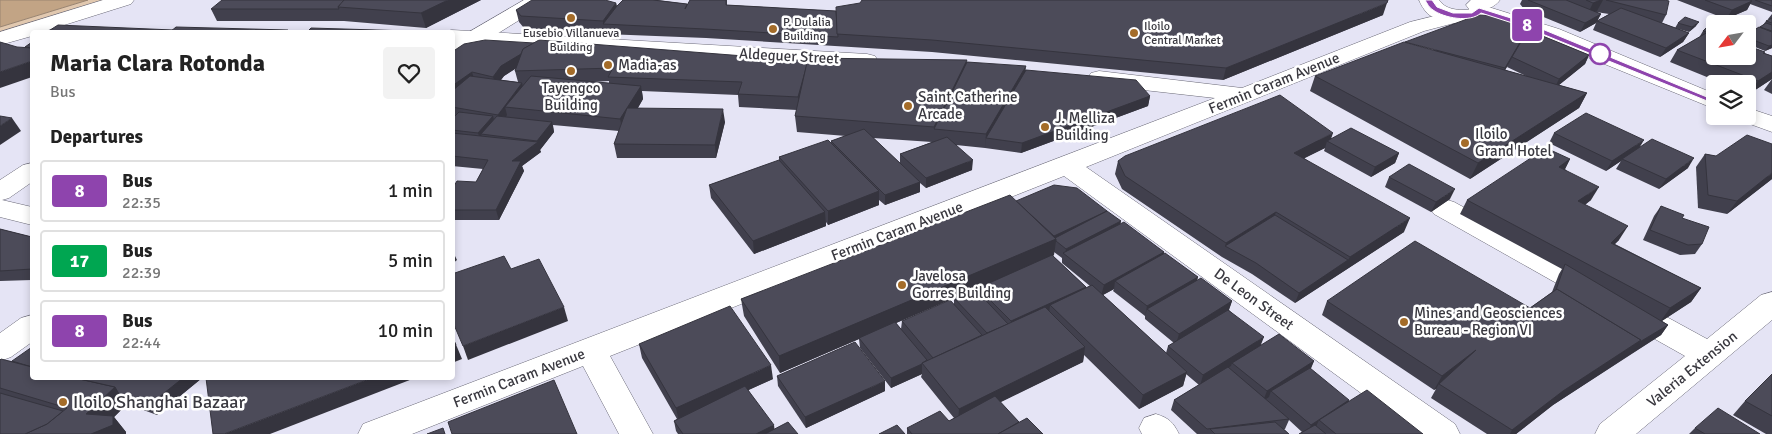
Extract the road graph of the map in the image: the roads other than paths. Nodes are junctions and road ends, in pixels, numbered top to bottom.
1 (124, 0) edge
2 (513, 0) edge
3 (538, 0) edge
4 (1428, 2) edge
5 (1475, 6) edge
6 (1417, 26) junction
7 (34, 28) junction
8 (75, 30) edge
9 (459, 36) edge
10 (0, 39) edge
11 (888, 62) edge
12 (1075, 76) edge
13 (1244, 95) junction
14 (1706, 98) edge
15 (1756, 118) edge
16 (1772, 125) edge
17 (1066, 165) junction
18 (30, 172) edge
19 (0, 192) edge
20 (0, 208) edge
21 (1444, 208) edge
22 (30, 216) edge
23 (1772, 303) edge
24 (30, 327) edge
25 (0, 349) edge
26 (591, 350) junction
27 (30, 352) edge
28 (1709, 355) junction
29 (0, 374) edge
30 (375, 434) edge
31 (636, 434) edge
32 (1443, 434) edge
33 (1612, 434) edge

1 - 7 street
2 - 9 street
3 - 9 street
4 - 5 street
4 - 6 street
5 - 6 street, Fermin Caram Avenue
5 - 14 street
6 - 13 street, Fermin Caram Avenue
7 - 8 street
7 - 10 street
9 - 11 street, Aldeguer Street
12 - 13 street
13 - 17 street, Fermin Caram Avenue
15 - 16 street
17 - 26 street, Fermin Caram Avenue
17 - 32 street, De Leon Street
18 - 19 street
20 - 22 street
21 - 28 street
23 - 28 street, Valeria Extension
24 - 25 street
26 - 30 street, Fermin Caram Avenue
26 - 31 street
27 - 29 street
28 - 33 street, Valeria Extension

